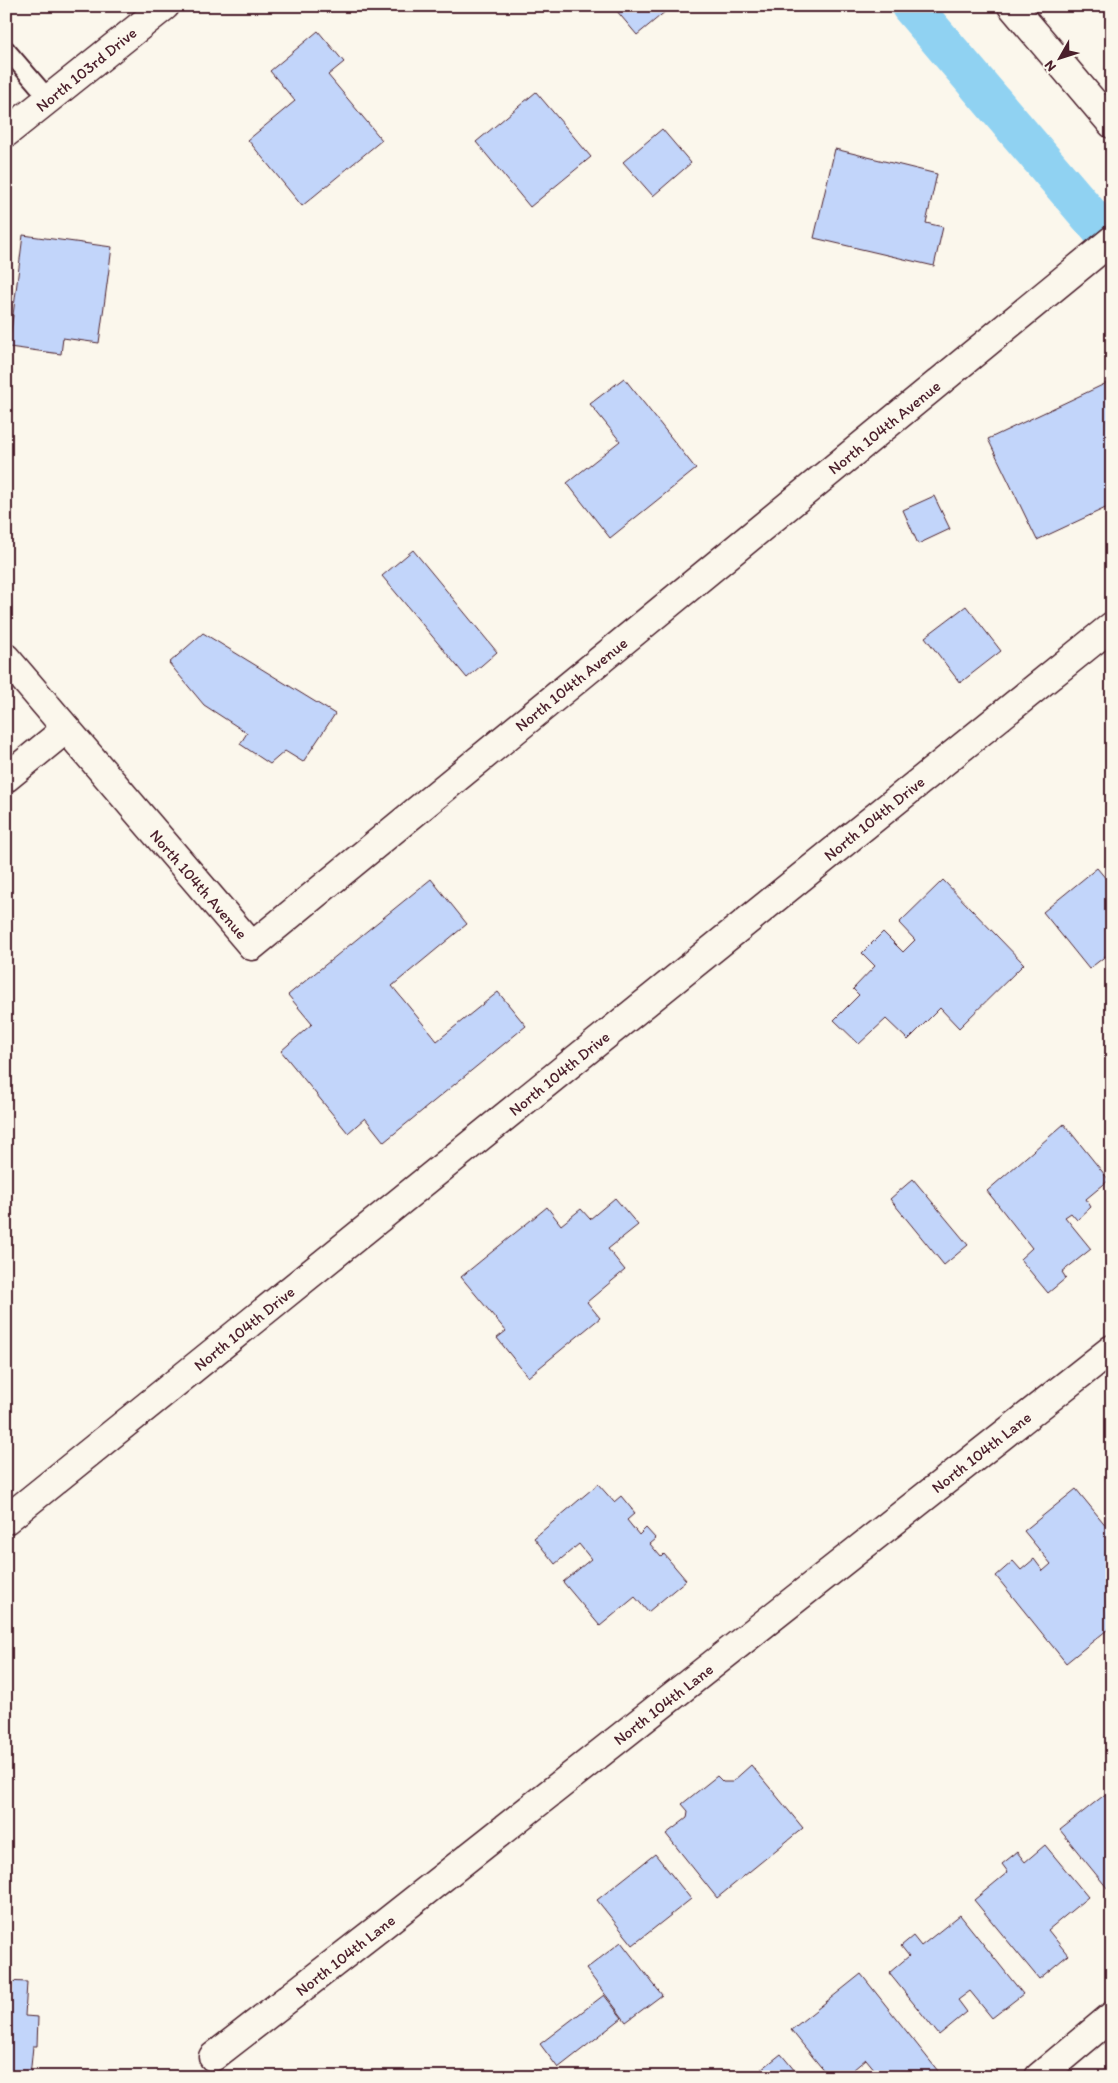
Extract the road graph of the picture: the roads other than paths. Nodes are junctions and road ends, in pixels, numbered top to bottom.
1 (165, 6) edge
2 (1012, 6) edge
3 (6, 49) edge
4 (49, 98) junction
5 (1112, 124) edge
6 (6, 133) edge
7 (1107, 244) edge
8 (1112, 626) edge
9 (6, 658) edge
10 (66, 729) junction
11 (6, 778) edge
12 (1112, 1348) edge
13 (6, 1520) edge
14 (1112, 2016) edge
15 (213, 2057) dead end
16 (1040, 2076) edge

1 - 4 street, North 103rd Drive
2 - 5 street
3 - 4 lane
4 - 6 street, North 103rd Drive
7 - 10 street, North 104th Avenue
8 - 13 street, North 104th Drive
9 - 10 street, North 104th Avenue
10 - 11 street
12 - 15 street, North 104th Lane
14 - 16 street

